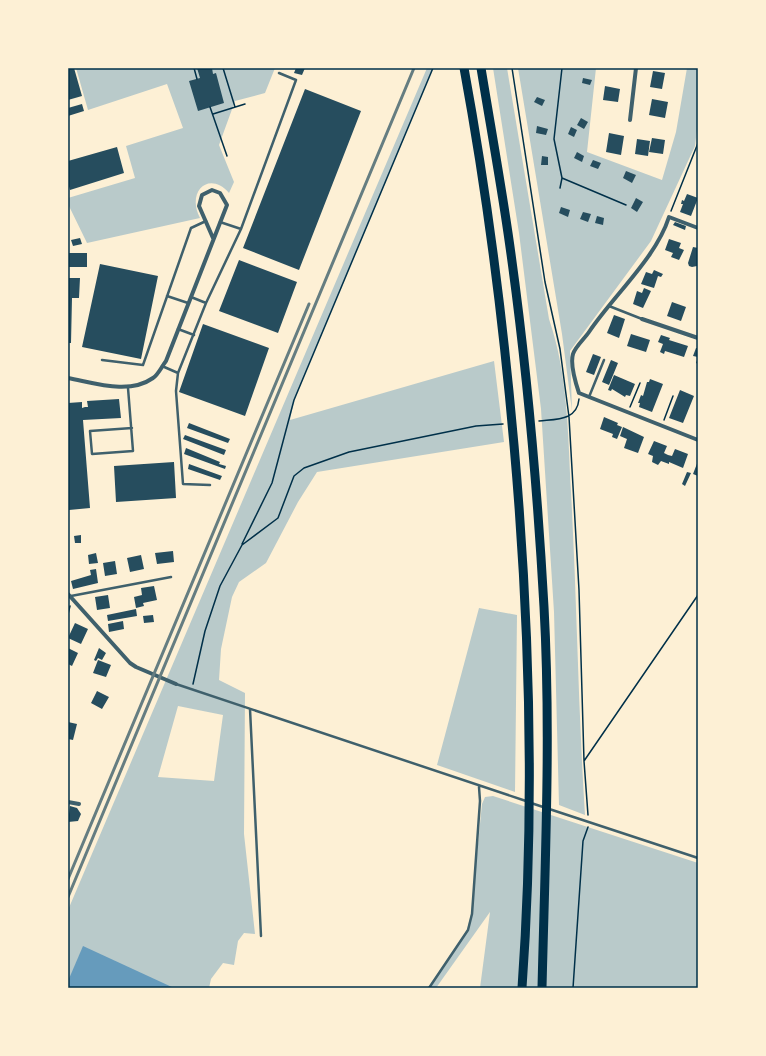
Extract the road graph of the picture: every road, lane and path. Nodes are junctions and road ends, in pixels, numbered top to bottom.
1 (194, 68) edge
2 (223, 68) edge
3 (433, 68) edge
4 (464, 68) edge
5 (480, 68) edge
6 (512, 68) edge
7 (562, 68) edge
8 (636, 68) edge
9 (279, 73) dead end
10 (197, 79) dead end
11 (245, 104) dead end
12 (210, 107) dead end
13 (234, 107) junction
14 (213, 114) junction
15 (630, 120) dead end
16 (698, 143) edge
17 (227, 156) dead end
18 (562, 178) junction
19 (560, 188) dead end
20 (626, 205) dead end
21 (669, 217) junction
22 (206, 221) junction
23 (220, 222) junction
24 (698, 228) edge
25 (241, 229) junction
26 (213, 238) junction
27 (167, 296) junction
28 (190, 297) junction
29 (188, 303) junction
30 (206, 303) junction
31 (608, 306) junction
32 (642, 319) joint
33 (178, 329) junction
34 (194, 335) junction
35 (698, 338) edge
36 (102, 360) dead end
37 (604, 360) dead end
38 (162, 366) junction
39 (178, 373) junction
40 (68, 378) edge
41 (640, 383) dead end
42 (128, 388) junction
43 (579, 393) junction
44 (673, 396) dead end
45 (589, 397) junction
46 (628, 413) junction
47 (569, 417) junction
48 (564, 418) dead end
49 (476, 426) dead end
50 (662, 426) junction
51 (132, 428) junction
52 (698, 440) edge
53 (210, 485) dead end
54 (242, 545) junction
55 (171, 577) dead end
56 (70, 595) edge
57 (698, 595) edge
58 (176, 684) joint
59 (192, 690) junction
60 (250, 709) junction
61 (584, 761) junction
62 (479, 787) junction
63 (68, 802) edge
64 (79, 804) dead end
65 (589, 823) junction
66 (698, 858) edge
67 (260, 936) dead end
68 (429, 988) edge
69 (522, 988) edge
70 (541, 988) edge
71 (573, 988) edge

1 - 10 path
2 - 13 path
3 - 54 path
4 - 69 highway
5 - 70 highway
6 - 47 path
7 - 18 path
8 - 15 street
9 - 25 lane
11 - 13 path
12 - 14 path
13 - 14 path
14 - 17 path
16 - 21 path
18 - 19 path
18 - 20 path
21 - 24 street
21 - 31 street
22 - 23 street
22 - 26 street
22 - 27 lane
23 - 25 lane
23 - 26 street
25 - 30 lane
26 - 28 street
27 - 29 lane
27 - 36 lane
28 - 29 street
28 - 30 lane
29 - 33 street
30 - 34 lane
31 - 32 lane
31 - 43 street
32 - 35 street
33 - 34 lane
33 - 38 street
34 - 39 lane
37 - 45 lane
38 - 39 lane
38 - 42 street
39 - 53 lane
40 - 42 street
41 - 46 path
42 - 51 lane
43 - 45 street
43 - 47 path
44 - 50 path
45 - 46 street
46 - 50 street
47 - 48 path
47 - 61 path
49 - 54 path
50 - 52 street
51 - 51 lane
54 - 59 path
55 - 56 lane
56 - 58 street
57 - 61 path
58 - 59 lane
59 - 60 lane
60 - 62 lane
60 - 67 lane
61 - 65 path
62 - 65 lane
62 - 68 lane
63 - 64 street
65 - 66 lane
65 - 71 path

